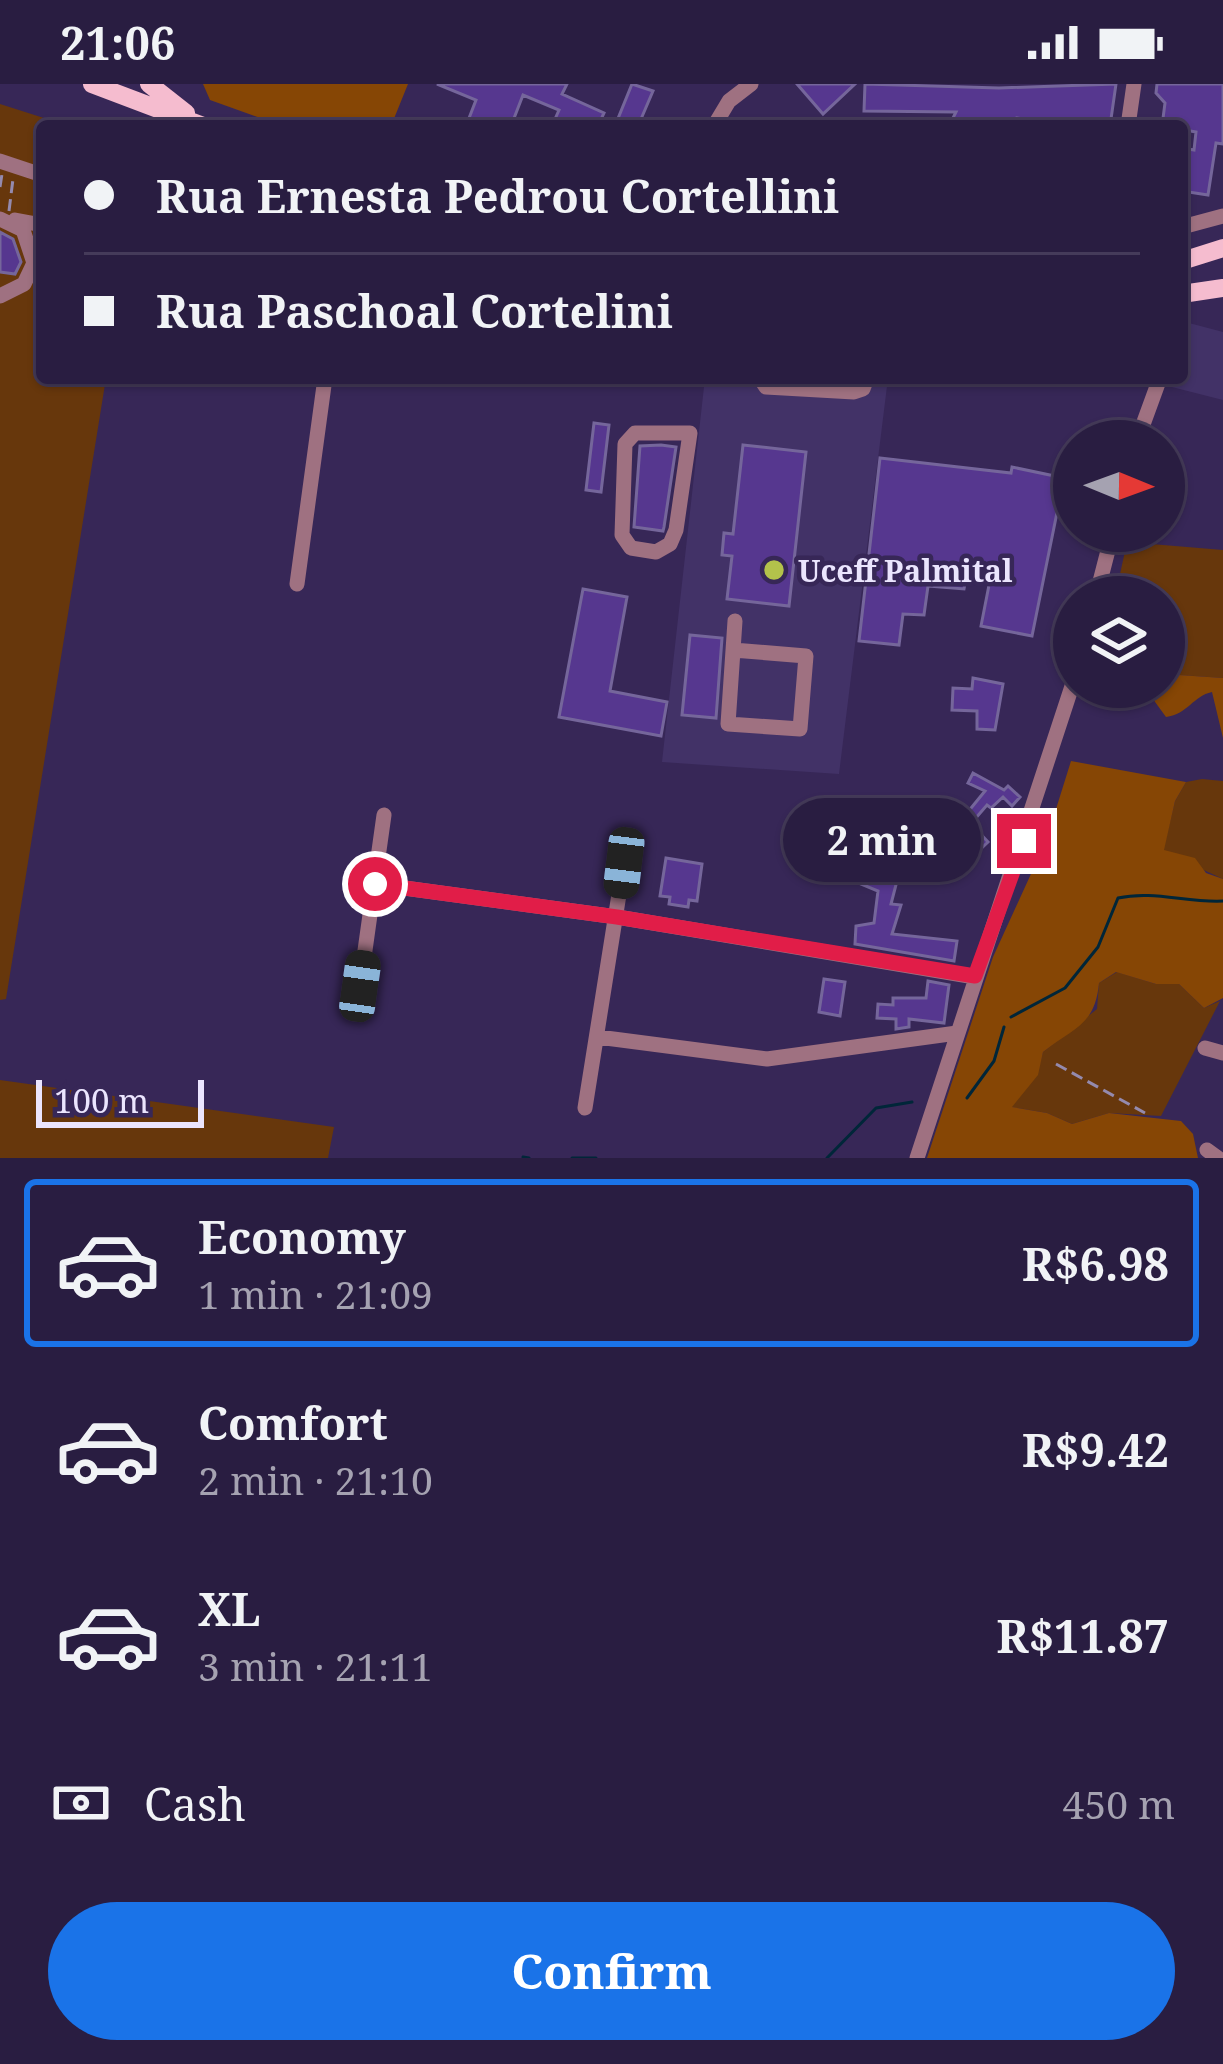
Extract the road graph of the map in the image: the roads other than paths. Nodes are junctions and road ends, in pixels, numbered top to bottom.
1 (92, 84) edge
2 (149, 84) edge
3 (751, 84) edge
4 (1134, 84) edge
5 (188, 120) edge
6 (196, 120) edge
7 (718, 120) edge
8 (1129, 120) edge
9 (7, 161) edge
10 (36, 173) edge
11 (1223, 216) edge
12 (2, 219) edge
13 (36, 224) edge
14 (1188, 225) edge
15 (1223, 248) edge
16 (1188, 259) edge
17 (1223, 288) edge
18 (1188, 293) edge
19 (0, 296) edge
20 (325, 384) edge
21 (764, 384) edge
22 (866, 384) edge
23 (1158, 384) edge
24 (1145, 420) edge
25 (690, 433) joint
26 (297, 584) dead end
27 (735, 621) dead end
28 (733, 650) junction
29 (1066, 708) edge
30 (384, 815) dead end
31 (624, 863) dead end
32 (375, 884) junction
33 (617, 917) junction
34 (975, 976) junction
35 (360, 986) dead end
36 (958, 1034) junction
37 (598, 1037) junction
38 (1205, 1048) dead end
39 (1223, 1053) edge
40 (585, 1108) dead end
41 (916, 1158) edge

1 - 5 main road
2 - 6 main road
3 - 7 street
4 - 8 street
9 - 10 street
11 - 14 street
12 - 13 street
12 - 19 street
15 - 16 main road
17 - 18 main road
20 - 26 street
21 - 22 street
23 - 24 street
25 - 25 street
27 - 28 street
28 - 28 street
29 - 34 street
30 - 32 street
31 - 33 street
32 - 33 street
32 - 35 street
33 - 34 street
33 - 37 street
34 - 36 street
36 - 37 street
36 - 41 street
37 - 40 street
38 - 39 street

